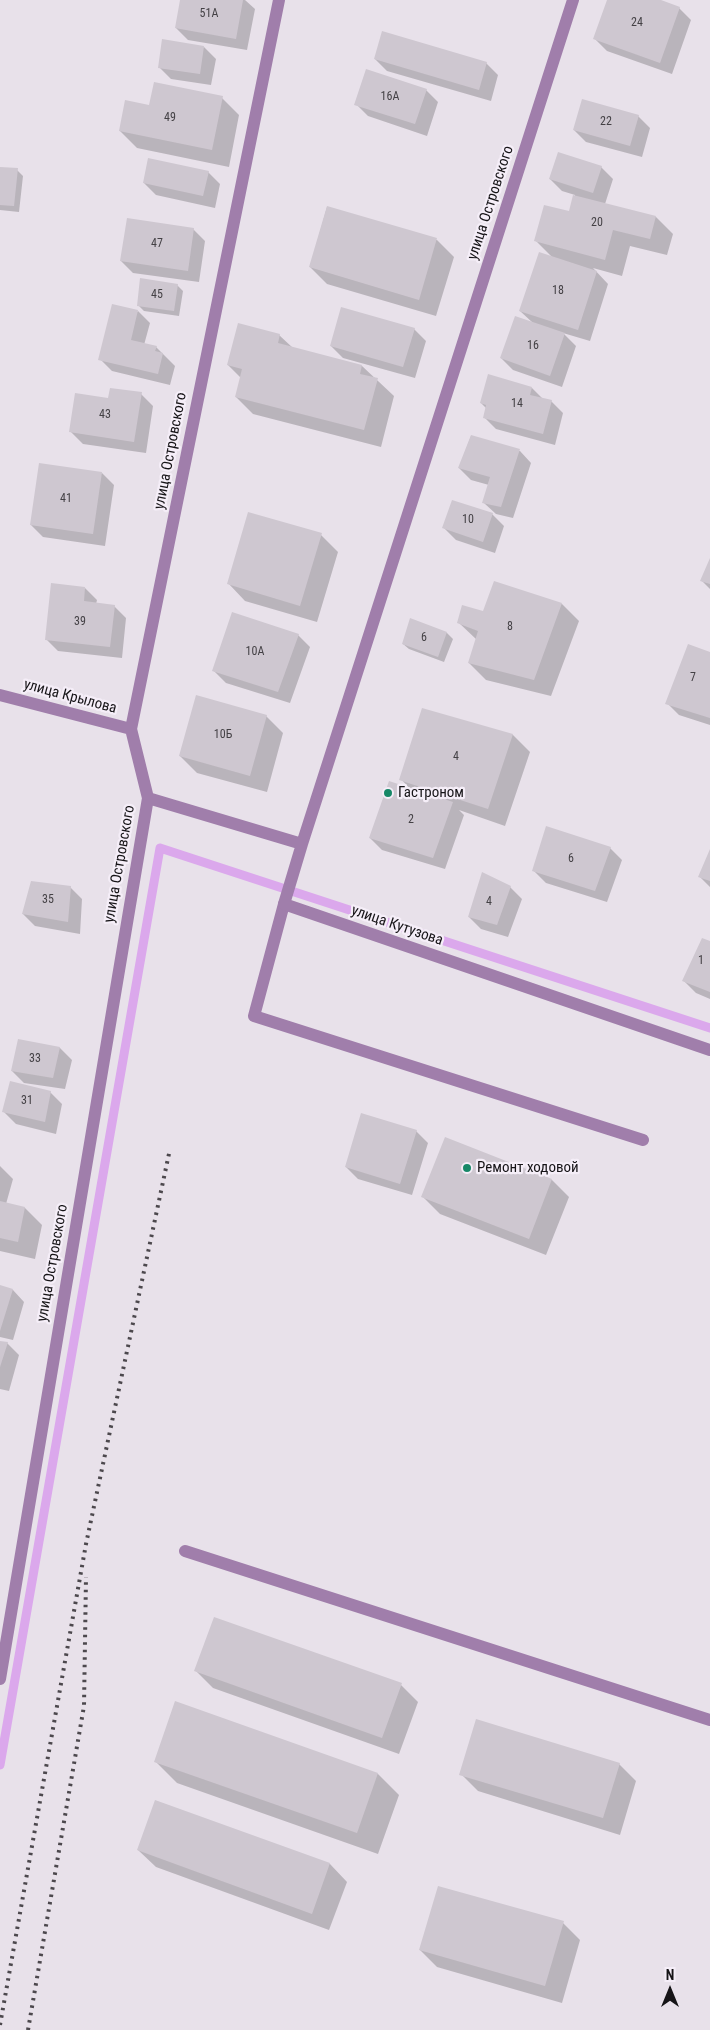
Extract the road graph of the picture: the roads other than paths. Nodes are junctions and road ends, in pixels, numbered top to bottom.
1 (279, 0) edge
2 (573, 0) edge
3 (0, 695) edge
4 (131, 730) junction
5 (148, 798) junction
6 (302, 844) junction
7 (284, 904) junction
8 (710, 1050) edge
9 (642, 1140) dead end
10 (185, 1551) dead end
11 (0, 1679) edge
12 (710, 1720) edge

1 - 4 street, улица Островского
2 - 6 street, улица Островского
3 - 4 street, улица Крылова
4 - 5 street, улица Островского
5 - 6 street
5 - 11 street, улица Островского
6 - 7 street
7 - 8 street, улица Кутузова
7 - 9 street
10 - 12 street

